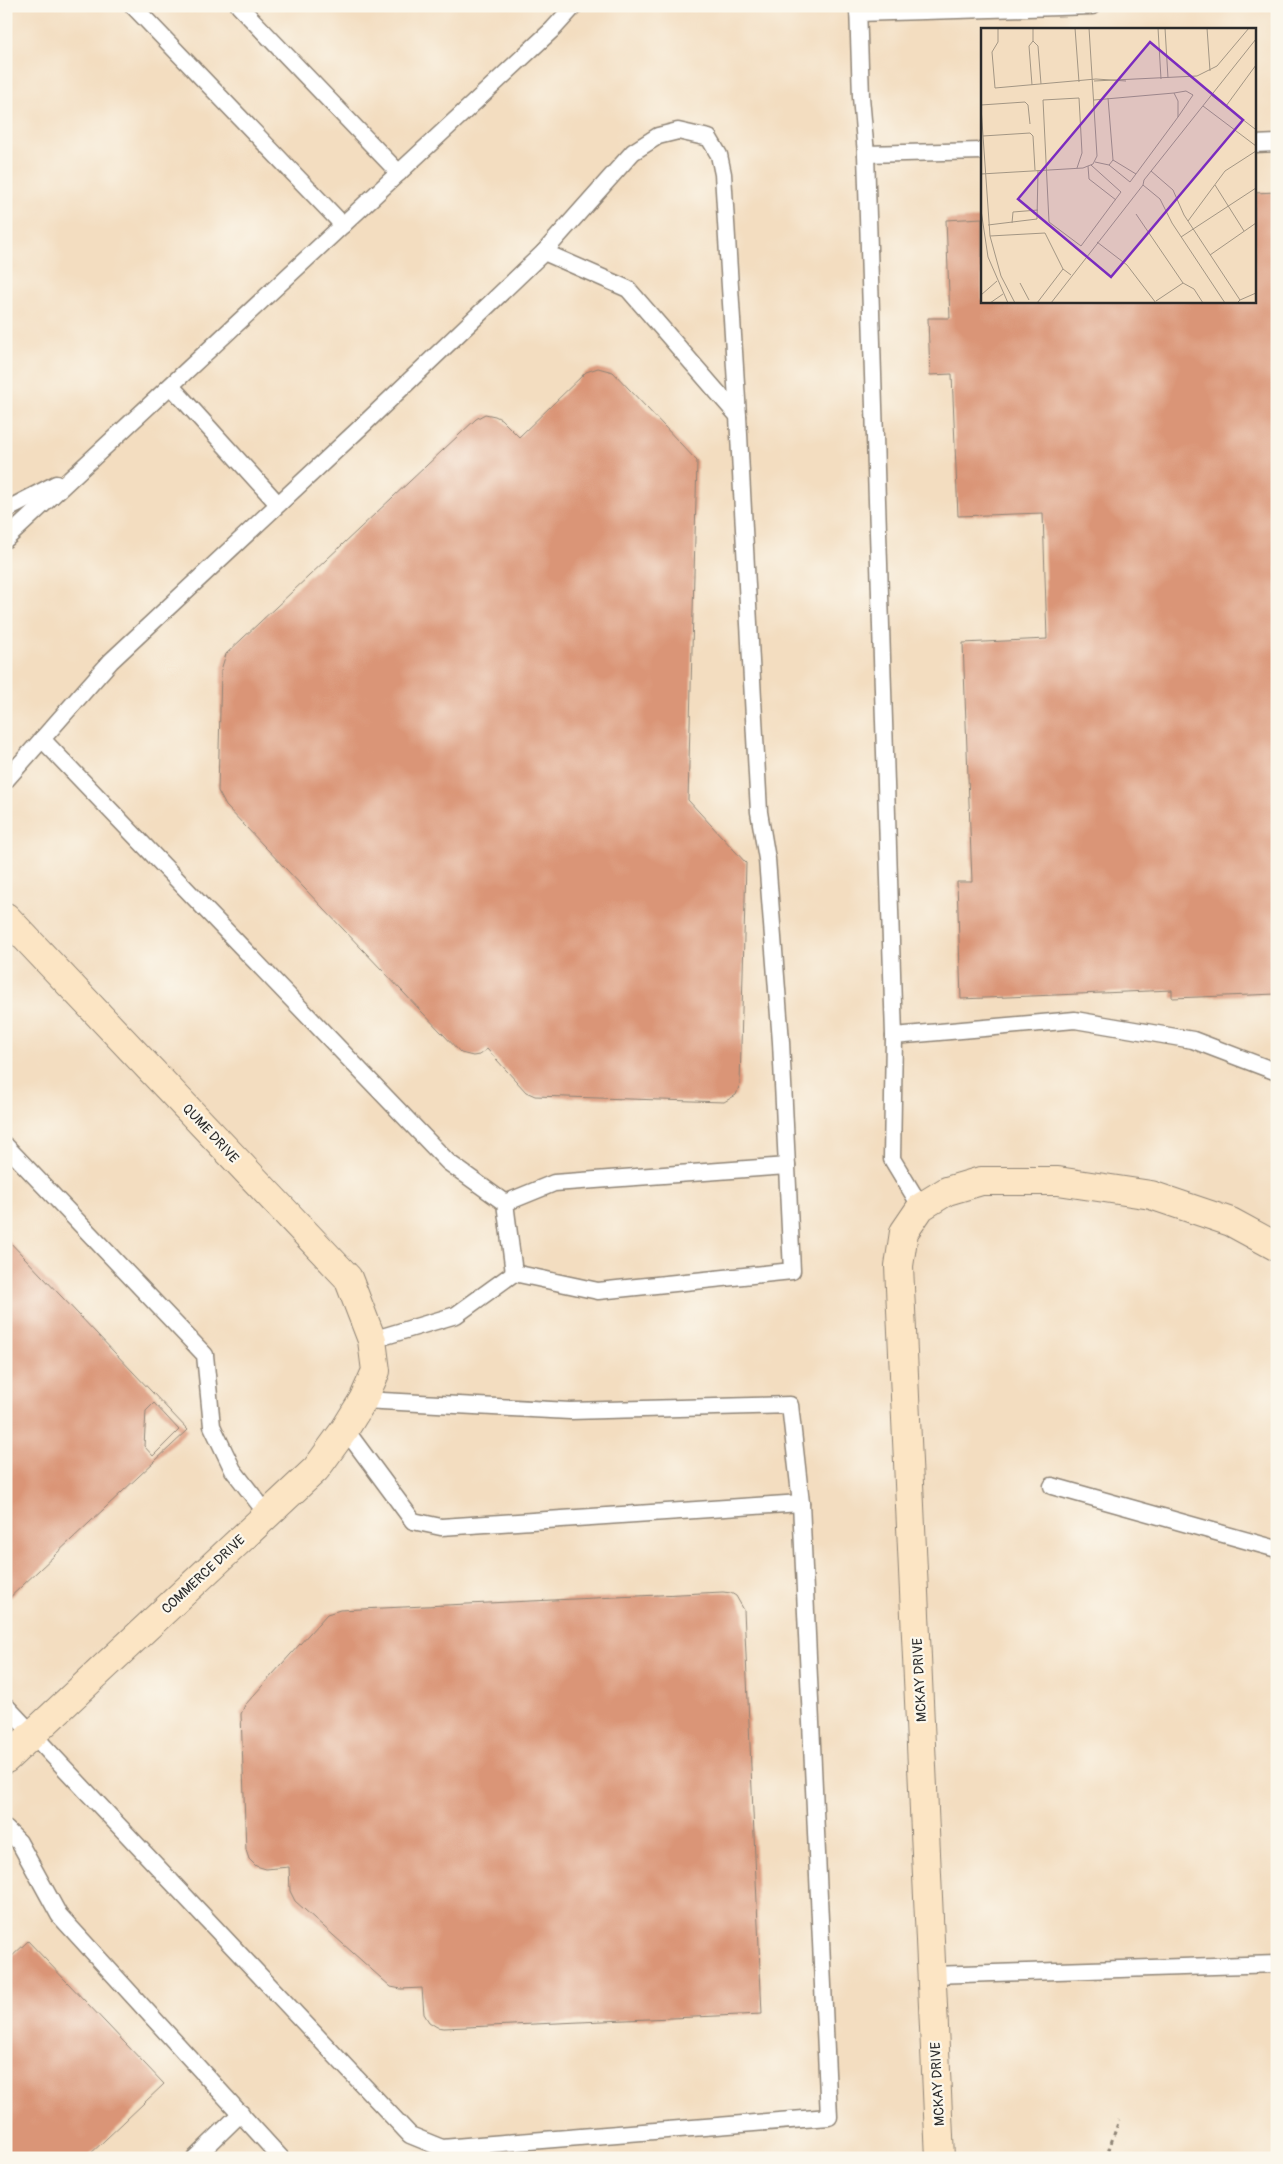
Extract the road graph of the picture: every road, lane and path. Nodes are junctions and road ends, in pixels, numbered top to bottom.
1 (133, 6) edge
2 (239, 6) edge
3 (574, 6) edge
4 (1092, 6) edge
5 (1052, 7) edge
6 (858, 10) edge
7 (1277, 143) edge
8 (1256, 144) edge
9 (981, 151) edge
10 (866, 154) junction
11 (399, 173) junction
12 (343, 225) junction
13 (544, 252) junction
14 (171, 386) junction
15 (738, 416) junction
16 (76, 474) junction
17 (278, 504) junction
18 (6, 510) edge
19 (6, 539) edge
20 (42, 739) junction
21 (6, 780) edge
22 (6, 917) edge
23 (894, 1036) junction
24 (1277, 1072) edge
25 (6, 1146) edge
26 (787, 1166) junction
27 (505, 1203) junction
28 (921, 1207) junction
29 (1277, 1247) edge
30 (514, 1273) junction
31 (372, 1340) junction
32 (376, 1371) joint
33 (363, 1400) junction
34 (345, 1429) junction
35 (1052, 1486) dead end
36 (802, 1503) junction
37 (267, 1514) junction
38 (1277, 1548) edge
39 (6, 1706) edge
40 (32, 1734) junction
41 (6, 1759) edge
42 (6, 1829) edge
43 (1277, 1964) edge
44 (932, 1975) junction
45 (241, 2113) junction
46 (1118, 2120) dead end
47 (195, 2158) edge
48 (280, 2158) edge
49 (940, 2158) edge
50 (1106, 2158) edge

1 - 12 lane
2 - 11 lane
3 - 11 lane
4 - 5 lane
5 - 6 lane
6 - 10 lane
7 - 8 lane
9 - 10 lane
10 - 23 lane
11 - 12 lane
12 - 14 lane
13 - 15 lane
13 - 15 lane
13 - 17 lane
14 - 16 lane
14 - 17 lane
15 - 26 lane
16 - 18 lane
16 - 19 lane
17 - 20 lane
20 - 21 lane
20 - 27 lane
22 - 31 street, QUME DRIVE
23 - 24 lane
23 - 28 lane
25 - 37 lane
26 - 27 lane
26 - 30 lane
27 - 30 lane
28 - 29 street
28 - 44 street, MCKAY DRIVE
30 - 31 lane
31 - 32 street, QUME DRIVE
32 - 33 street, COMMERCE DRIVE
33 - 34 street, COMMERCE DRIVE
33 - 36 lane
34 - 36 lane
34 - 37 street, COMMERCE DRIVE
35 - 38 lane
36 - 40 lane
37 - 40 street, COMMERCE DRIVE
39 - 40 lane
40 - 41 street, COMMERCE DRIVE
42 - 45 lane
43 - 44 lane
44 - 49 street, MCKAY DRIVE
45 - 47 lane
45 - 48 lane
46 - 50 path

